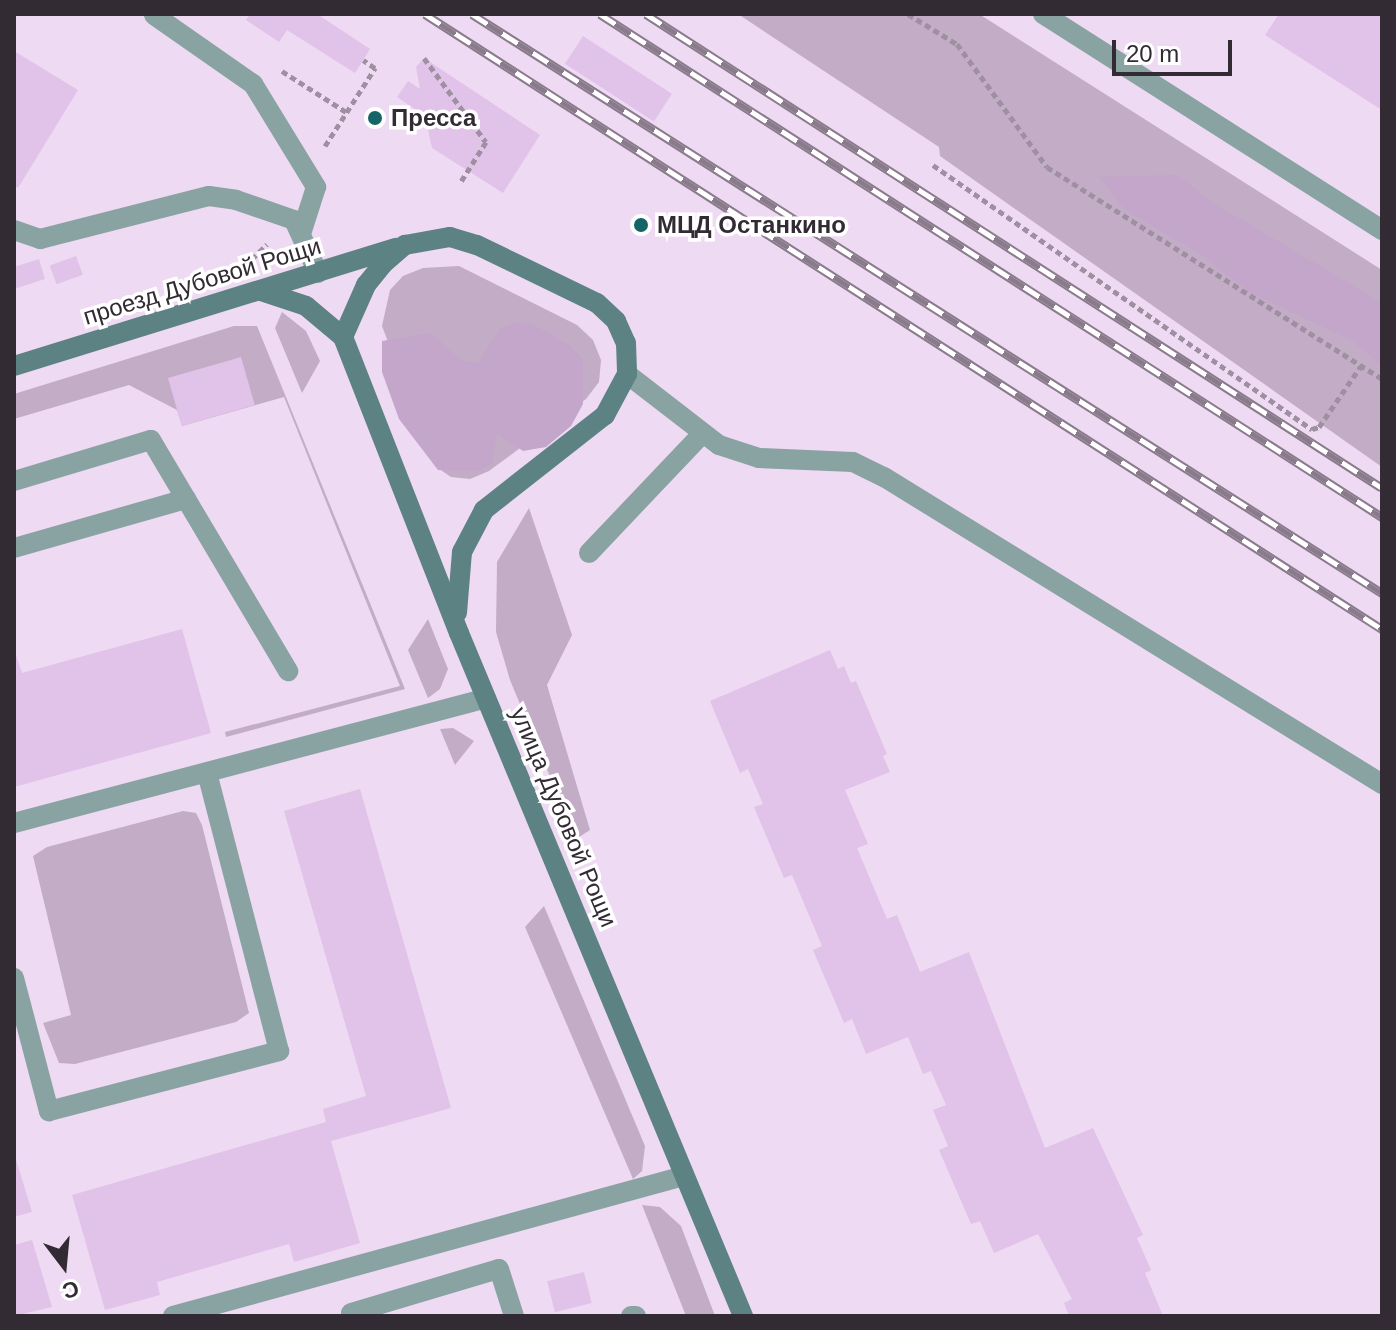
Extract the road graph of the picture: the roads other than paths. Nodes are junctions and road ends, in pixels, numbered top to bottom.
1 (1043, 14) edge
2 (154, 15) edge
3 (14, 230) edge
4 (1382, 230) edge
5 (302, 231) junction
6 (405, 245) junction
7 (318, 273) junction
8 (261, 291) junction
9 (343, 337) junction
10 (14, 366) edge
11 (627, 374) junction
12 (702, 434) junction
13 (14, 481) edge
14 (186, 499) junction
15 (14, 548) edge
16 (589, 553) dead end
17 (459, 633) junction
18 (288, 671) dead end
19 (486, 698) junction
20 (207, 773) junction
21 (1382, 784) edge
22 (14, 823) edge
23 (14, 978) edge
24 (684, 1176) junction
25 (351, 1313) dead end
26 (173, 1316) edge
27 (514, 1316) edge
28 (743, 1316) edge

1 - 4 street
2 - 5 street
3 - 5 street
5 - 7 street
6 - 7 street, проезд Дубовой Рощи
6 - 9 street
6 - 11 street, проезд Дубовой Рощи
7 - 8 street, проезд Дубовой Рощи
8 - 9 street
8 - 10 street, проезд Дубовой Рощи
9 - 17 street, улица Дубовой Рощи
11 - 12 street
11 - 17 street
12 - 16 street
12 - 21 street
13 - 14 street
14 - 15 street
14 - 18 street
17 - 19 street, улица Дубовой Рощи
19 - 20 street
19 - 24 street, улица Дубовой Рощи
20 - 22 street
20 - 23 street
24 - 26 street
24 - 28 street, улица Дубовой Рощи
25 - 27 street

